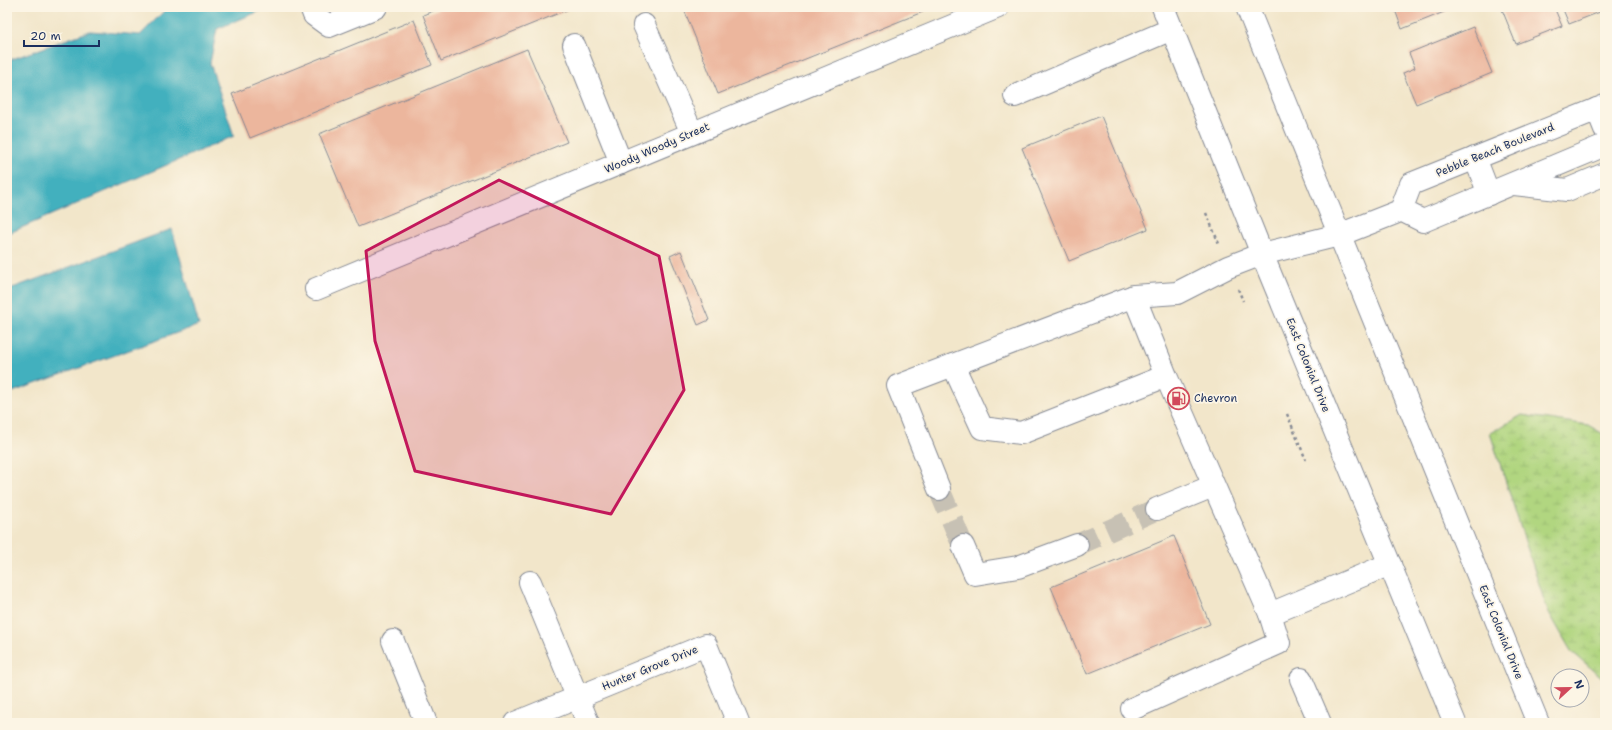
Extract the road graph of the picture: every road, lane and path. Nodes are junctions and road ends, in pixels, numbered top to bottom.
1 (311, 7) edge
2 (376, 7) edge
3 (998, 7) edge
4 (1163, 7) edge
5 (1247, 7) edge
6 (644, 25) dead end
7 (1172, 30) junction
8 (574, 45) dead end
9 (1015, 96) dead end
10 (1602, 115) edge
11 (692, 133) junction
12 (1605, 145) edge
13 (1475, 158) junction
14 (621, 163) junction
15 (1604, 174) edge
16 (1513, 184) junction
17 (1489, 194) junction
18 (1401, 210) junction
19 (1339, 235) junction
20 (1262, 254) junction
21 (316, 289) dead end
22 (1134, 296) junction
23 (953, 365) junction
24 (1166, 376) junction
25 (1287, 414) dead end
26 (1306, 460) dead end
27 (1214, 486) junction
28 (939, 489) tunnel mouth
29 (1157, 509) tunnel mouth
30 (1077, 545) tunnel mouth
31 (963, 546) tunnel mouth
32 (1390, 564) junction
33 (530, 582) dead end
34 (1270, 614) junction
35 (393, 642) dead end
36 (1301, 679) dead end
37 (577, 698) junction
38 (1132, 709) dead end
39 (426, 723) edge
40 (515, 723) edge
41 (588, 723) edge
42 (738, 723) edge
43 (1320, 723) edge
44 (1455, 723) edge
45 (1538, 723) edge

1 - 2 main road
3 - 11 main road, Woody Woody Street
4 - 7 main road, East Colonial Drive
5 - 19 main road, East Colonial Drive
6 - 11 main road
7 - 9 main road
7 - 20 main road, East Colonial Drive
8 - 14 main road
10 - 13 main road, Pebble Beach Boulevard
11 - 14 main road, Woody Woody Street
12 - 16 main road
13 - 17 main road
13 - 18 main road, Pebble Beach Boulevard
14 - 21 main road, Woody Woody Street
15 - 16 main road
16 - 17 main road
17 - 18 main road
18 - 19 main road
19 - 20 main road
19 - 45 main road, East Colonial Drive
20 - 22 main road
20 - 32 main road, East Colonial Drive
22 - 23 main road
22 - 24 main road
23 - 24 main road
23 - 28 main road
24 - 27 main road
25 - 26 path
27 - 29 main road
27 - 34 main road
30 - 31 main road
32 - 34 main road
32 - 44 main road, East Colonial Drive
33 - 37 main road
34 - 38 main road
35 - 39 main road
36 - 43 main road
37 - 40 main road, Hunter Grove Drive
37 - 41 main road
37 - 42 main road, Hunter Grove Drive

